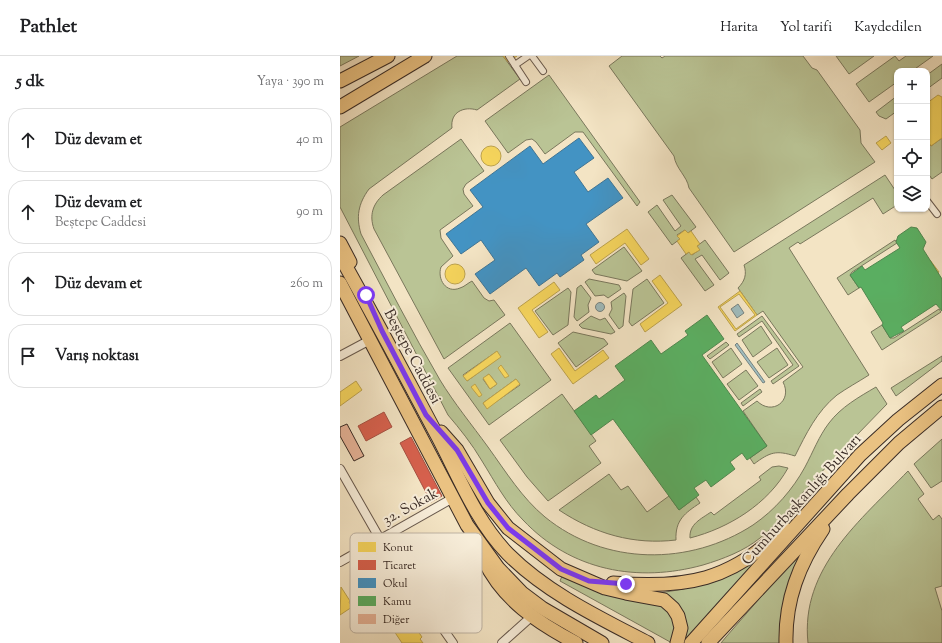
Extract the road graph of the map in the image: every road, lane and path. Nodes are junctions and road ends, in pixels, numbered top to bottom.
1 (388, 56) edge
2 (425, 56) edge
3 (509, 56) edge
4 (528, 56) edge
5 (532, 56) edge
6 (515, 65) junction
7 (543, 71) dead end
8 (340, 81) edge
9 (526, 82) dead end
10 (342, 107) edge
11 (930, 205) edge
12 (937, 214) dead end
13 (340, 243) edge
14 (340, 256) edge
15 (340, 283) edge
16 (340, 300) edge
17 (382, 331) junction
18 (370, 340) junction
19 (340, 356) edge
20 (942, 385) edge
21 (942, 406) edge
22 (426, 415) junction
23 (860, 454) junction
24 (340, 469) edge
25 (848, 494) junction
26 (453, 498) junction
27 (467, 525) junction
28 (377, 533) edge
29 (389, 533) edge
30 (471, 533) edge
31 (473, 533) edge
32 (482, 546) edge
33 (482, 554) edge
34 (350, 556) edge
35 (340, 562) edge
36 (589, 581) junction
37 (531, 617) junction
38 (446, 633) edge
39 (453, 643) edge
40 (502, 643) edge
41 (576, 643) edge
42 (602, 643) edge
43 (648, 643) edge
44 (677, 643) edge
45 (691, 643) edge
46 (708, 643) edge
47 (786, 643) edge

1 - 8 main road
2 - 10 main road
3 - 6 street
4 - 6 street
5 - 7 street
6 - 9 street
11 - 12 street
13 - 17 main road
14 - 17 main road, Beştepe Caddesi
15 - 18 main road, Beştepe Caddesi
16 - 18 main road
17 - 22 main road, Beştepe Caddesi
18 - 19 street
18 - 26 main road, Beştepe Caddesi
20 - 23 main road, Cumhurbaşkanlığı Bulvarı
21 - 25 main road, Cumhurbaşkanlığı Bulvarı
22 - 36 main road
22 - 43 main road, Beştepe Caddesi
23 - 36 main road
23 - 45 main road, Cumhurbaşkanlığı Bulvarı
24 - 28 street
25 - 46 main road, Cumhurbaşkanlığı Bulvarı
25 - 47 main road
26 - 27 main road, Beştepe Caddesi
26 - 29 street, 32. Sokak
27 - 30 main road, Beştepe Caddesi
27 - 31 main road, Beştepe Caddesi
32 - 42 main road, Beştepe Caddesi
33 - 37 main road, Beştepe Caddesi
34 - 35 street, 32. Sokak
36 - 44 main road
37 - 40 street
37 - 41 main road, Beştepe Caddesi
38 - 39 street

